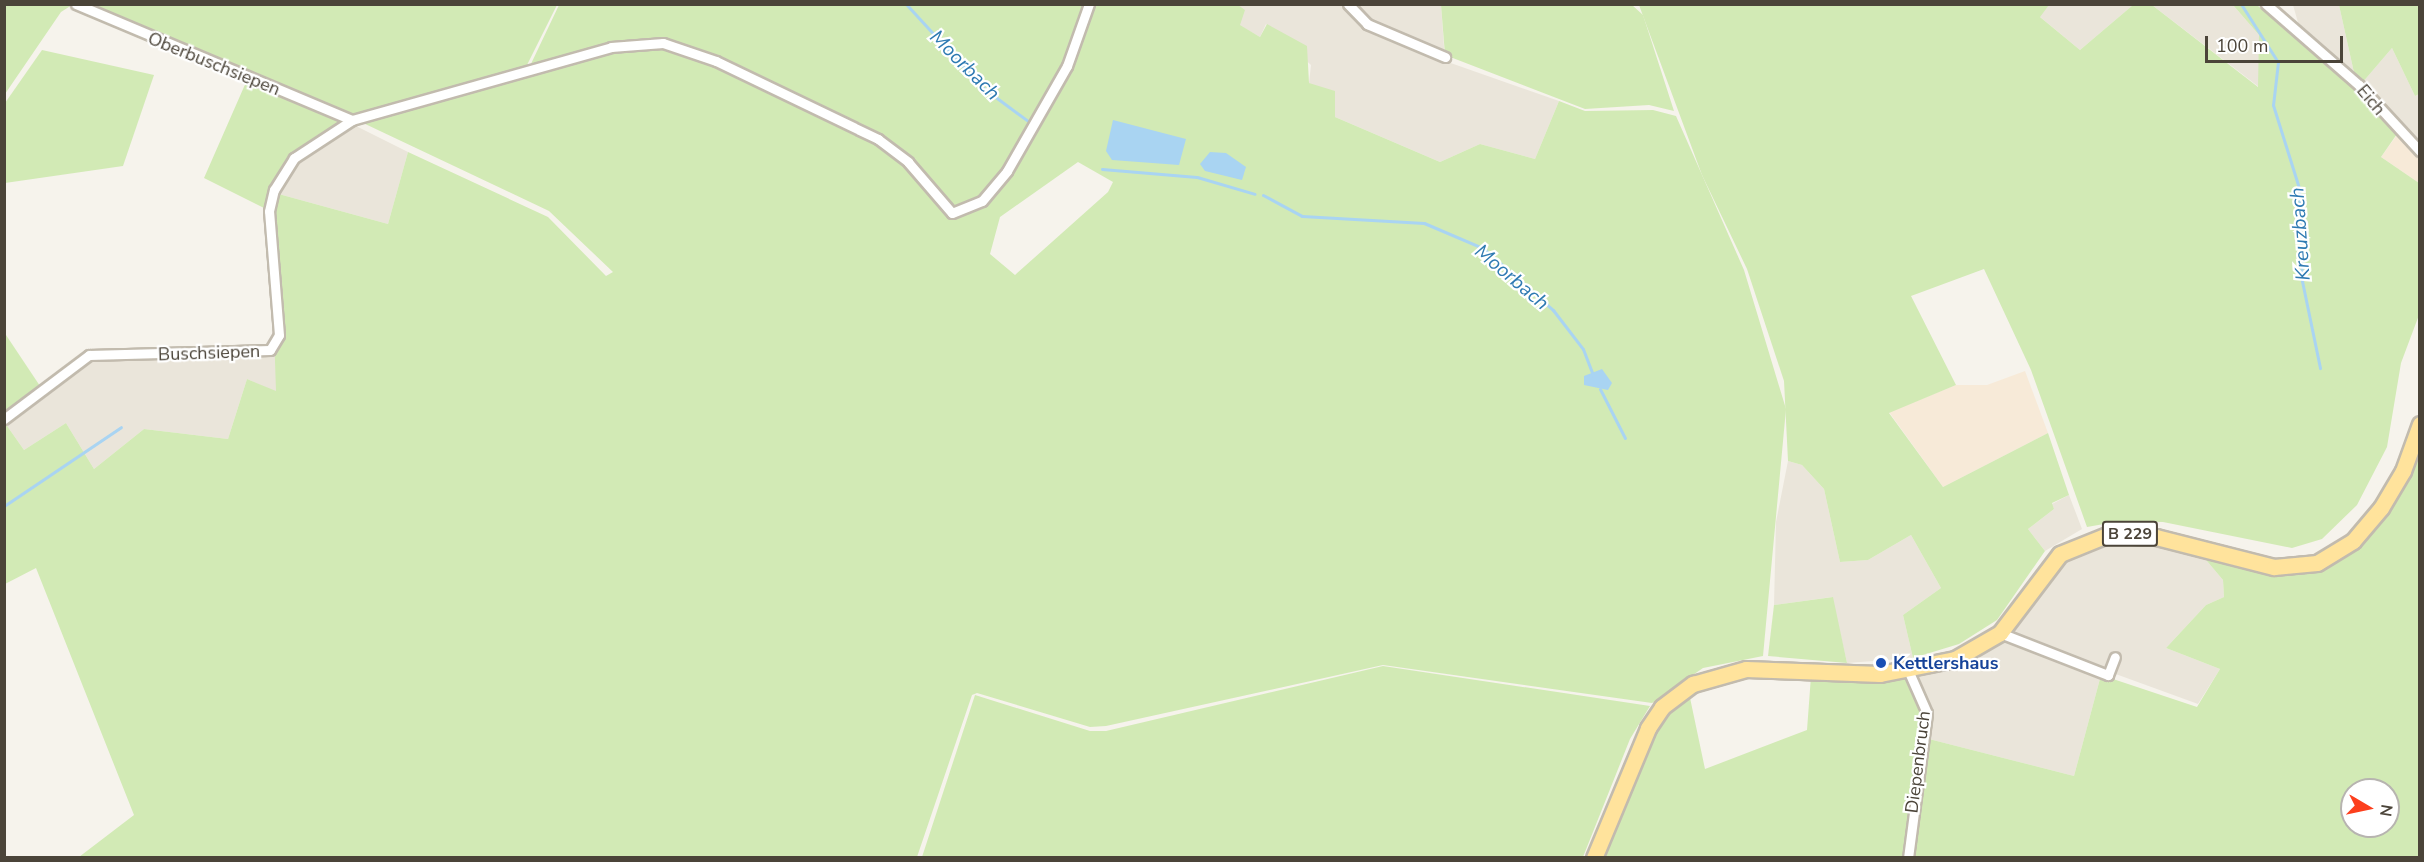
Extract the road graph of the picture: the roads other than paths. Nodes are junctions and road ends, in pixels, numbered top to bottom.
1 (76, 4) edge
2 (1089, 4) edge
3 (1348, 4) edge
4 (2266, 4) edge
5 (1445, 57) dead end
6 (352, 120) junction
7 (2420, 152) edge
8 (4, 419) edge
9 (2420, 424) edge
10 (2000, 633) junction
11 (2115, 657) dead end
12 (1908, 670) junction
13 (1594, 858) edge
14 (1908, 858) edge

1 - 6 street, Oberbuschsiepen
2 - 6 street
3 - 5 street
4 - 7 street, Eich
6 - 8 street, Buschsiepen
9 - 10 main road, B 229
10 - 11 street
10 - 12 main road, B 229
12 - 13 main road, B 229
12 - 14 street, Diepenbruch

